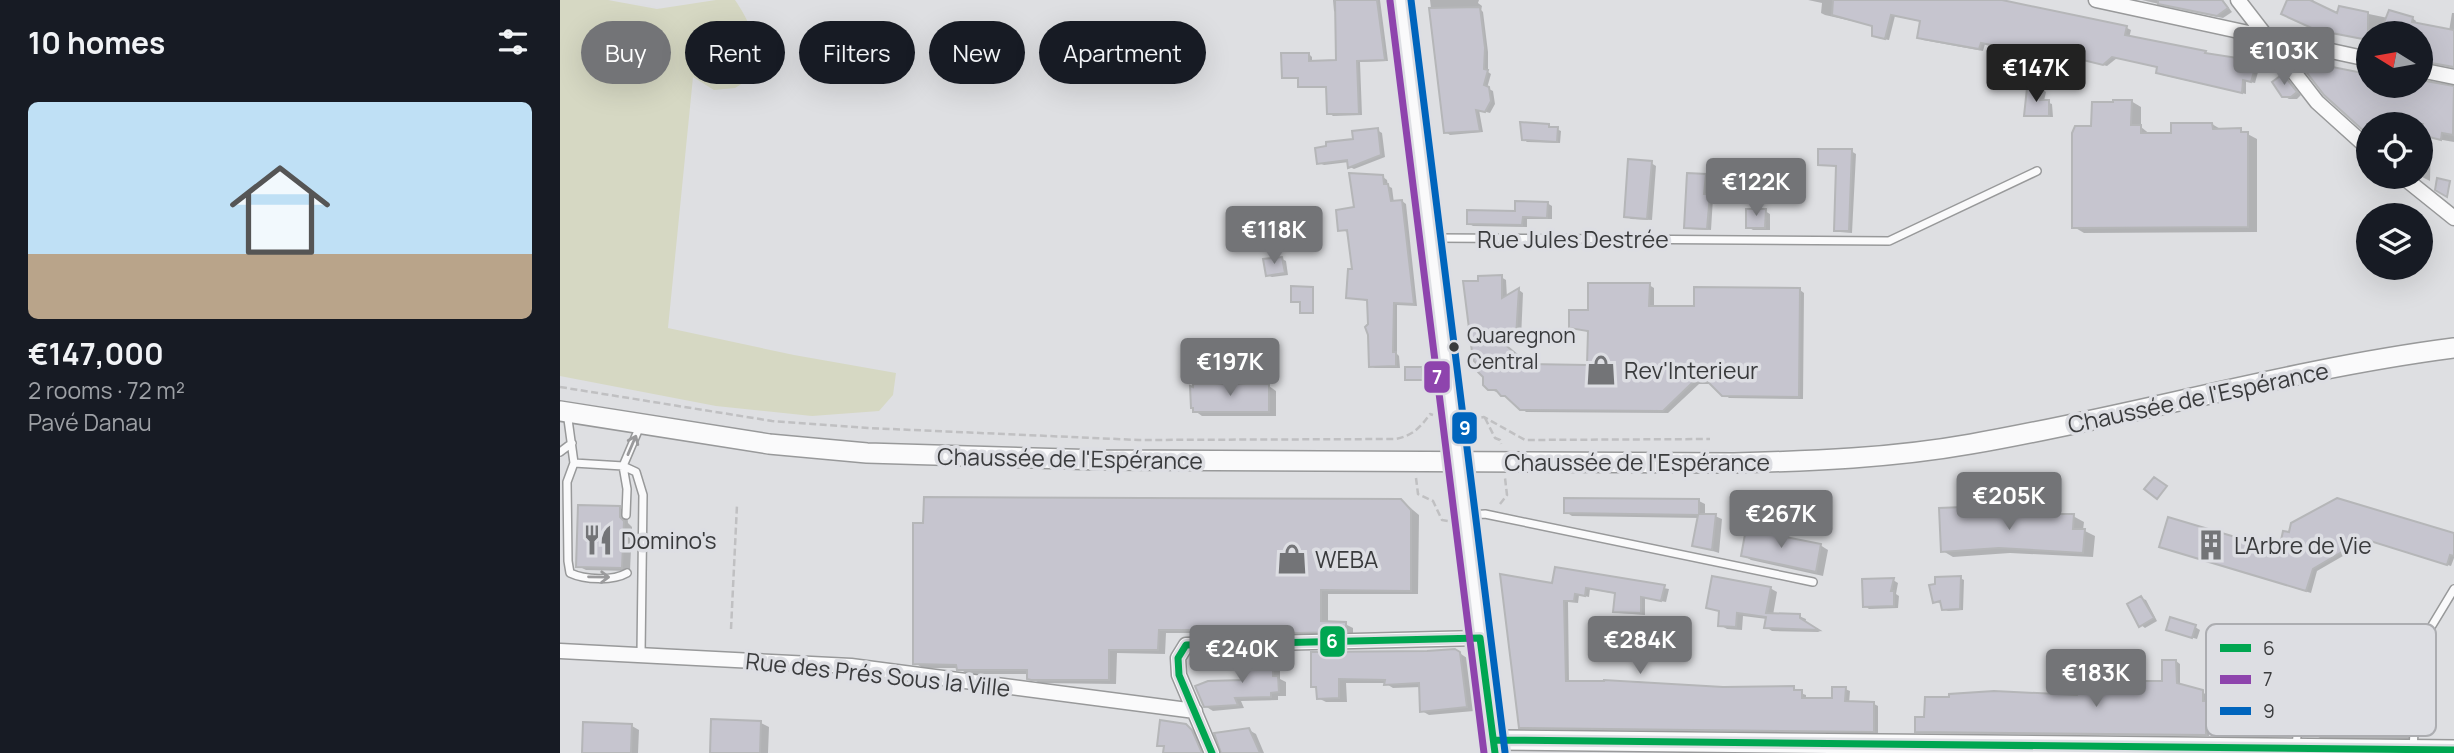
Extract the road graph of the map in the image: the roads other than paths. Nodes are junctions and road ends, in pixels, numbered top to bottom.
1 (1400, 0) edge
2 (2096, 0) edge
3 (2238, 0) edge
4 (2267, 38) junction
5 (2356, 57) edge
6 (2433, 73) edge
7 (2454, 77) edge
8 (2356, 137) edge
9 (2037, 171) dead end
10 (2418, 189) edge
11 (2454, 218) edge
12 (1430, 238) junction
13 (2454, 348) edge
14 (563, 411) edge
15 (641, 424) junction
16 (572, 443) junction
17 (560, 452) edge
18 (1458, 462) junction
19 (574, 463) junction
20 (623, 466) junction
21 (626, 515) dead end
22 (1465, 519) junction
23 (627, 573) dead end
24 (1814, 582) dead end
25 (2454, 589) edge
26 (2433, 624) edge
27 (1480, 638) junction
28 (560, 651) edge
29 (641, 654) junction
30 (1195, 711) junction
31 (2414, 736) edge
32 (1494, 746) edge
33 (2029, 749) edge
34 (2413, 749) junction
35 (2199, 750) edge
36 (2454, 750) edge
37 (2295, 751) edge
38 (1212, 753) edge

1 - 12 main road
2 - 4 street
3 - 4 street
4 - 5 street
4 - 8 street
6 - 7 street
9 - 12 lane, Rue Jules Destrée
10 - 11 street
12 - 18 main road
13 - 18 main road, Chaussée de l'Espérance
14 - 15 main road, Chaussée de l'Espérance
14 - 16 lane
15 - 18 main road, Chaussée de l'Espérance
20 -> 15 lane
16 - 17 lane
16 - 19 lane
18 - 22 main road
19 - 20 lane
19 -> 23 lane
20 - 21 lane
20 - 29 lane
22 - 24 lane
22 - 27 main road
25 - 26 lane
27 - 30 street
27 - 32 main road
28 - 29 street, Rue des Prés Sous la Ville
29 - 30 street, Rue des Prés Sous la Ville
30 - 38 street
31 - 34 lane
32 - 33 main road
33 - 35 main road
34 - 36 main road
34 - 37 main road
35 - 37 main road

